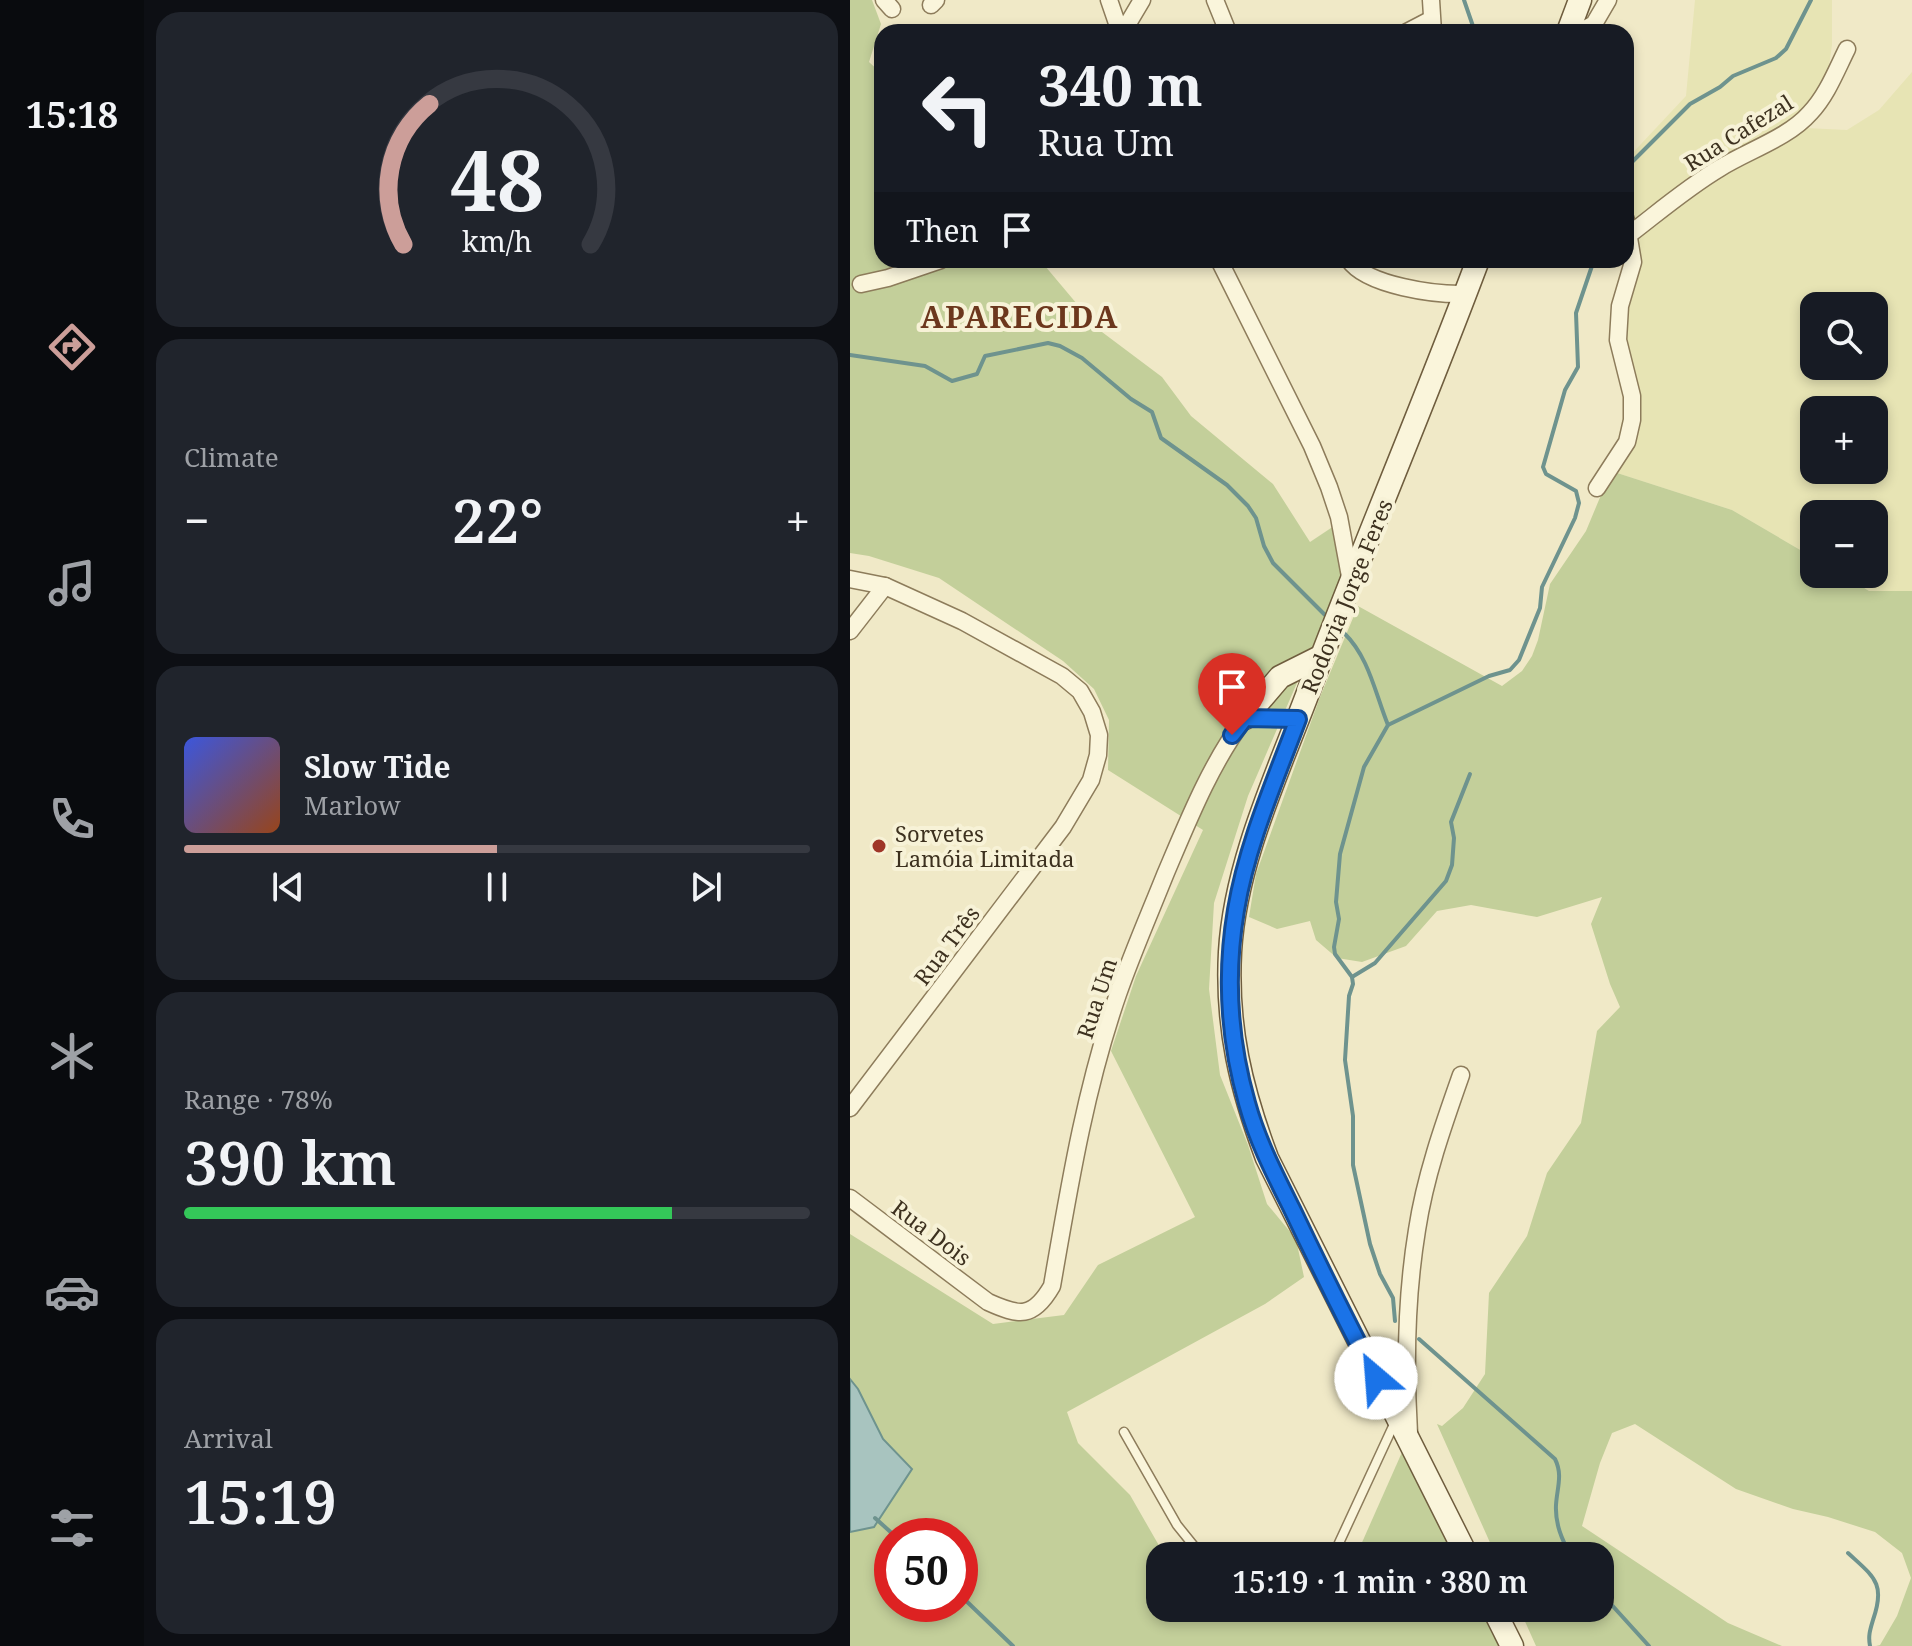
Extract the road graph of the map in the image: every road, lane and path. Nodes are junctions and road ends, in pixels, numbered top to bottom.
1 (1109, 0) edge
2 (1142, 0) edge
3 (1215, 0) edge
4 (1431, 0) edge
5 (1580, 0) edge
6 (1608, 0) edge
7 (1119, 24) edge
8 (1127, 24) edge
9 (1225, 24) edge
10 (1432, 24) edge
11 (1571, 24) edge
12 (1594, 24) edge
13 (1847, 49) dead end
14 (1634, 223) edge
15 (917, 268) edge
16 (1223, 268) edge
17 (1357, 268) edge
18 (1475, 268) edge
19 (1631, 268) edge
20 (861, 284) dead end
21 (1466, 294) junction
22 (1597, 488) dead end
23 (850, 579) edge
24 (1351, 584) junction
25 (885, 586) junction
26 (850, 631) edge
27 (1322, 656) junction
28 (1245, 718) junction
29 (1298, 719) junction
30 (1461, 1075) dead end
31 (850, 1108) edge
32 (850, 1198) edge
33 (988, 1302) joint
34 (1396, 1418) junction
35 (1124, 1432) dead end
36 (1410, 1443) junction
37 (1191, 1542) edge
38 (1339, 1542) edge
39 (1460, 1542) edge
40 (1500, 1622) edge
41 (1512, 1646) edge

1 - 7 street
2 - 8 street
3 - 9 street
4 - 10 street
5 - 11 main road
6 - 12 street
13 - 14 street, Rua Cafezal
15 - 20 street
16 - 24 street
17 - 21 street
18 - 21 main road, Rodovia Jorge Feres
19 - 22 street, Rua Cafezal
21 - 24 main road, Rodovia Jorge Feres
23 - 25 street, Rua Três
24 - 27 main road, Rodovia Jorge Feres
25 - 26 street
25 - 31 street, Rua Três
27 - 28 main road
27 - 29 main road, Rodovia Jorge Feres
28 - 29 street
28 - 33 street, Rua Um
29 - 34 main road, Rodovia Jorge Feres
30 - 36 street
32 - 33 street, Rua Dois
34 - 36 main road, Rodovia Jorge Feres
34 - 38 lane
35 - 37 lane
36 - 39 main road, Rodovia Jorge Feres
40 - 41 main road

